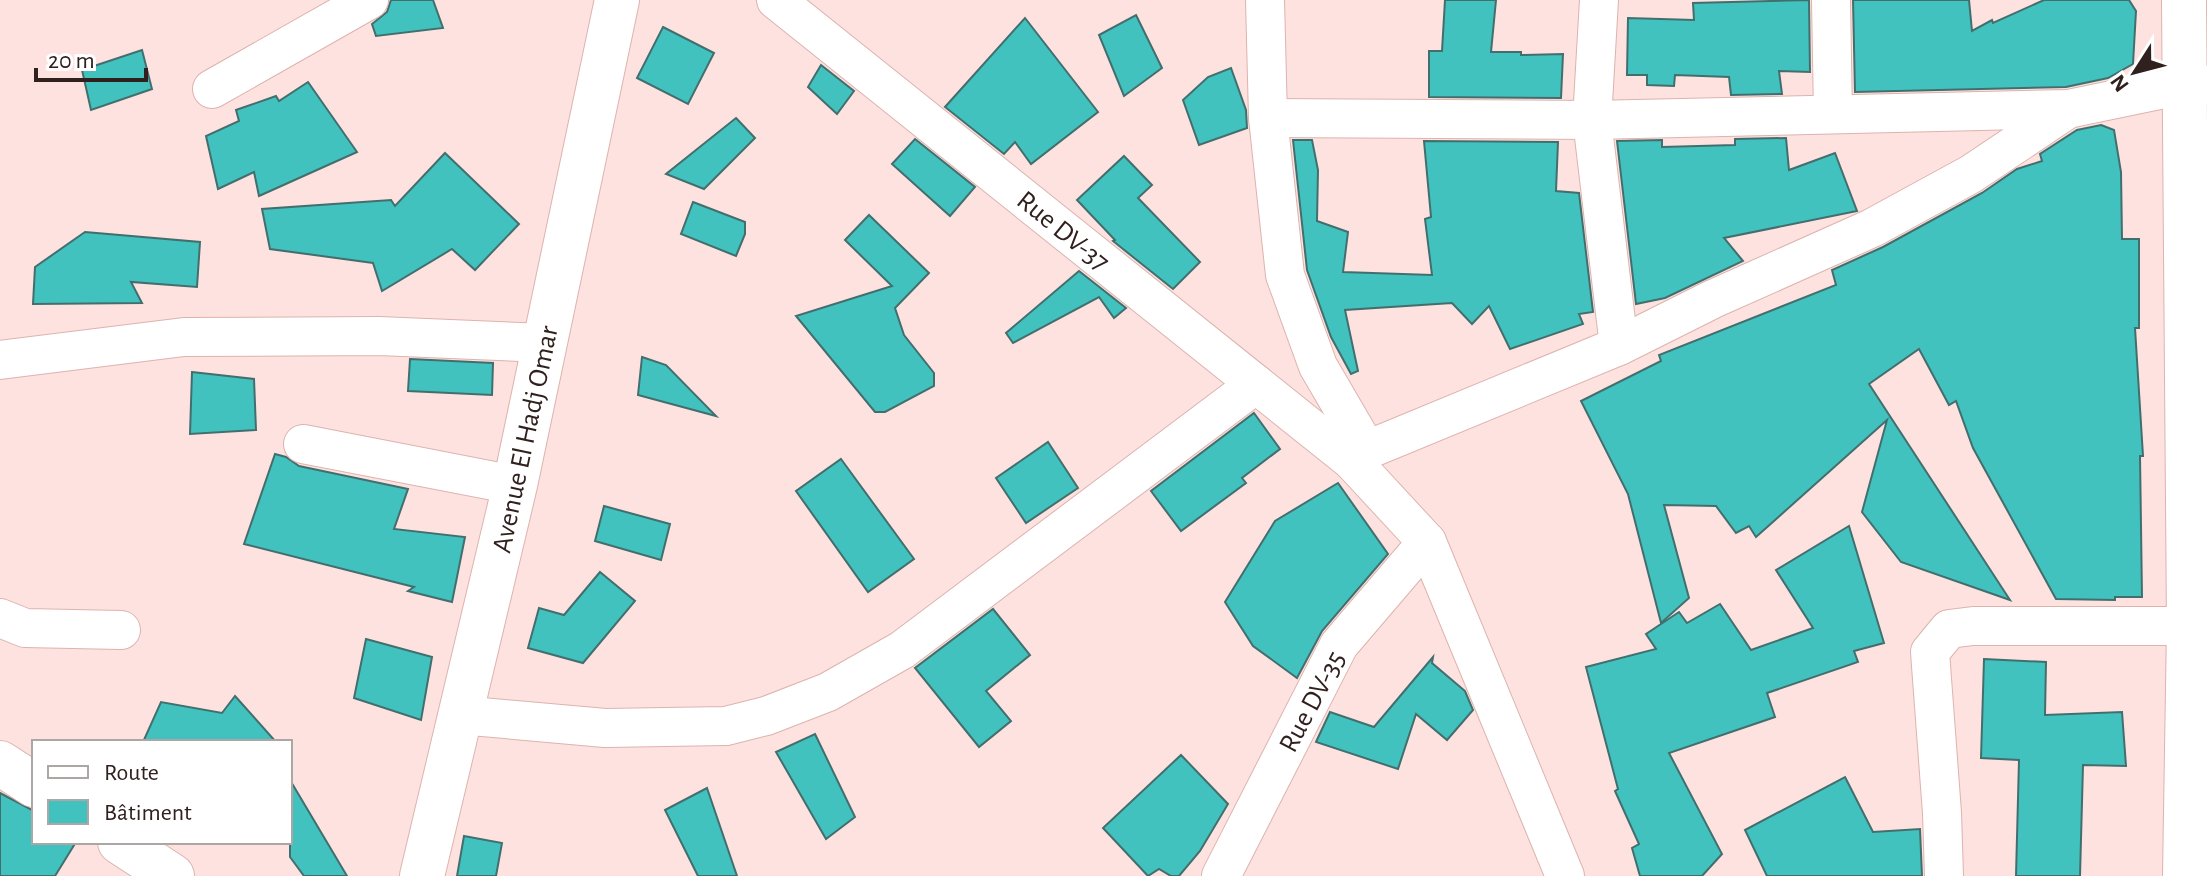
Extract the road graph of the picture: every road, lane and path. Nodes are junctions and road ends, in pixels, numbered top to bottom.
1 (369, 0) edge
2 (617, 0) edge
3 (776, 0) edge
4 (1265, 0) edge
5 (1599, 0) edge
6 (1831, 0) edge
7 (2184, 0) edge
8 (2196, 85) edge
9 (212, 89) dead end
10 (2068, 109) junction
11 (1833, 114) junction
12 (1268, 118) junction
13 (1592, 120) junction
14 (545, 343) junction
15 (1619, 346) junction
16 (0, 360) edge
17 (1256, 384) junction
18 (303, 444) dead end
19 (1359, 456) junction
20 (515, 485) junction
21 (1427, 542) junction
22 (0, 618) edge
23 (2198, 626) edge
24 (121, 630) dead end
25 (460, 715) junction
26 (0, 763) edge
27 (32, 784) edge
28 (123, 844) edge
29 (172, 876) edge
30 (422, 876) edge
31 (1221, 876) edge
32 (1565, 876) edge
33 (1944, 876) edge
34 (2185, 876) edge

1 - 9 street
2 - 14 main road, Avenue El Hadj Omar
3 - 17 street, Rue DV-37
4 - 12 street
5 - 13 street
6 - 11 street
7 - 8 main road
8 - 10 street
8 - 23 main road
10 - 11 street
10 - 15 street
11 - 13 street
12 - 13 street
12 - 19 street
13 - 15 street
14 - 16 street
14 - 20 main road, Avenue El Hadj Omar
15 - 19 street
17 - 19 street, Rue DV-37
17 - 25 street
18 - 20 street
19 - 21 street
20 - 25 main road, Avenue El Hadj Omar
21 - 31 street, Rue DV-35
21 - 32 street
22 - 24 street
23 - 33 street
23 - 34 main road
25 - 30 main road, Avenue El Hadj Omar
26 - 27 main road
28 - 29 main road

